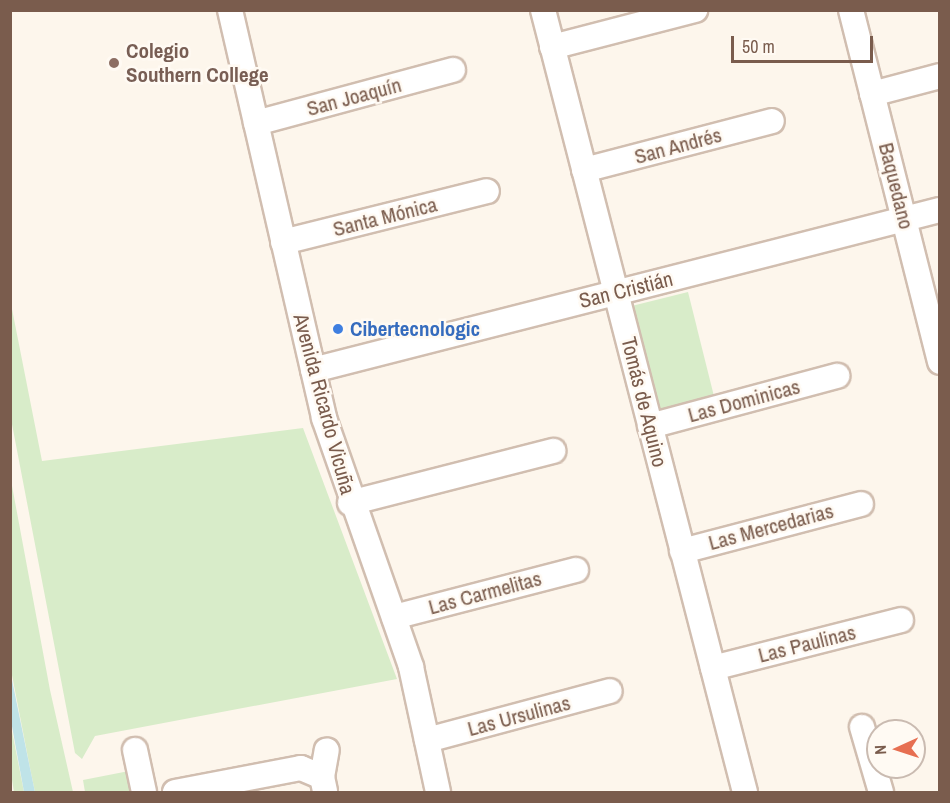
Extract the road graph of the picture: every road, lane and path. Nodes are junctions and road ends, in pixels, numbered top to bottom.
1 (230, 10) edge
2 (543, 10) edge
3 (695, 10) edge
4 (851, 10) edge
5 (552, 47) junction
6 (453, 70) dead end
7 (939, 76) edge
8 (872, 94) junction
9 (772, 121) dead end
10 (256, 123) junction
11 (584, 170) junction
12 (487, 191) dead end
13 (939, 210) edge
14 (904, 219) junction
15 (283, 242) junction
16 (616, 292) junction
17 (939, 356) edge
18 (313, 370) junction
19 (837, 376) dead end
20 (650, 426) junction
21 (552, 451) dead end
22 (350, 503) junction
23 (861, 504) dead end
24 (682, 550) junction
25 (576, 570) dead end
26 (394, 617) junction
27 (901, 620) dead end
28 (713, 668) junction
29 (610, 691) dead end
30 (862, 727) dead end
31 (428, 740) junction
32 (135, 750) dead end
33 (327, 750) dead end
34 (323, 784) edge
35 (144, 792) edge
36 (175, 792) edge
37 (438, 792) edge
38 (745, 792) edge
39 (881, 792) edge

1 - 10 street, Avenida Ricardo Vicuña
2 - 5 street, Tomás de Aquino
3 - 5 street
4 - 8 street, Baquedano
5 - 11 street, Tomás de Aquino
6 - 10 street, San Joaquín
7 - 8 street
8 - 14 street, Baquedano
9 - 11 street, San Andrés
10 - 15 street, Avenida Ricardo Vicuña
11 - 16 street, Tomás de Aquino
12 - 15 street, Santa Mónica
13 - 14 street, San Cristián
14 - 16 street, San Cristián
14 - 17 street, Baquedano
15 - 18 street, Avenida Ricardo Vicuña
16 - 18 street, San Cristián
16 - 20 street, Tomás de Aquino
18 - 22 street, Avenida Ricardo Vicuña
19 - 20 street, Las Dominicas
20 - 24 street, Tomás de Aquino
21 - 22 street
22 - 26 street, Avenida Ricardo Vicuña
23 - 24 street, Las Mercedarias
24 - 28 street, Tomás de Aquino
25 - 26 street, Las Carmelitas
26 - 31 street, Avenida Ricardo Vicuña
27 - 28 street, Las Paulinas
28 - 38 street, Tomás de Aquino
29 - 31 street, Las Ursulinas
30 - 39 street
31 - 37 street, Avenida Ricardo Vicuña
32 - 35 street
33 - 34 street
34 - 36 street

